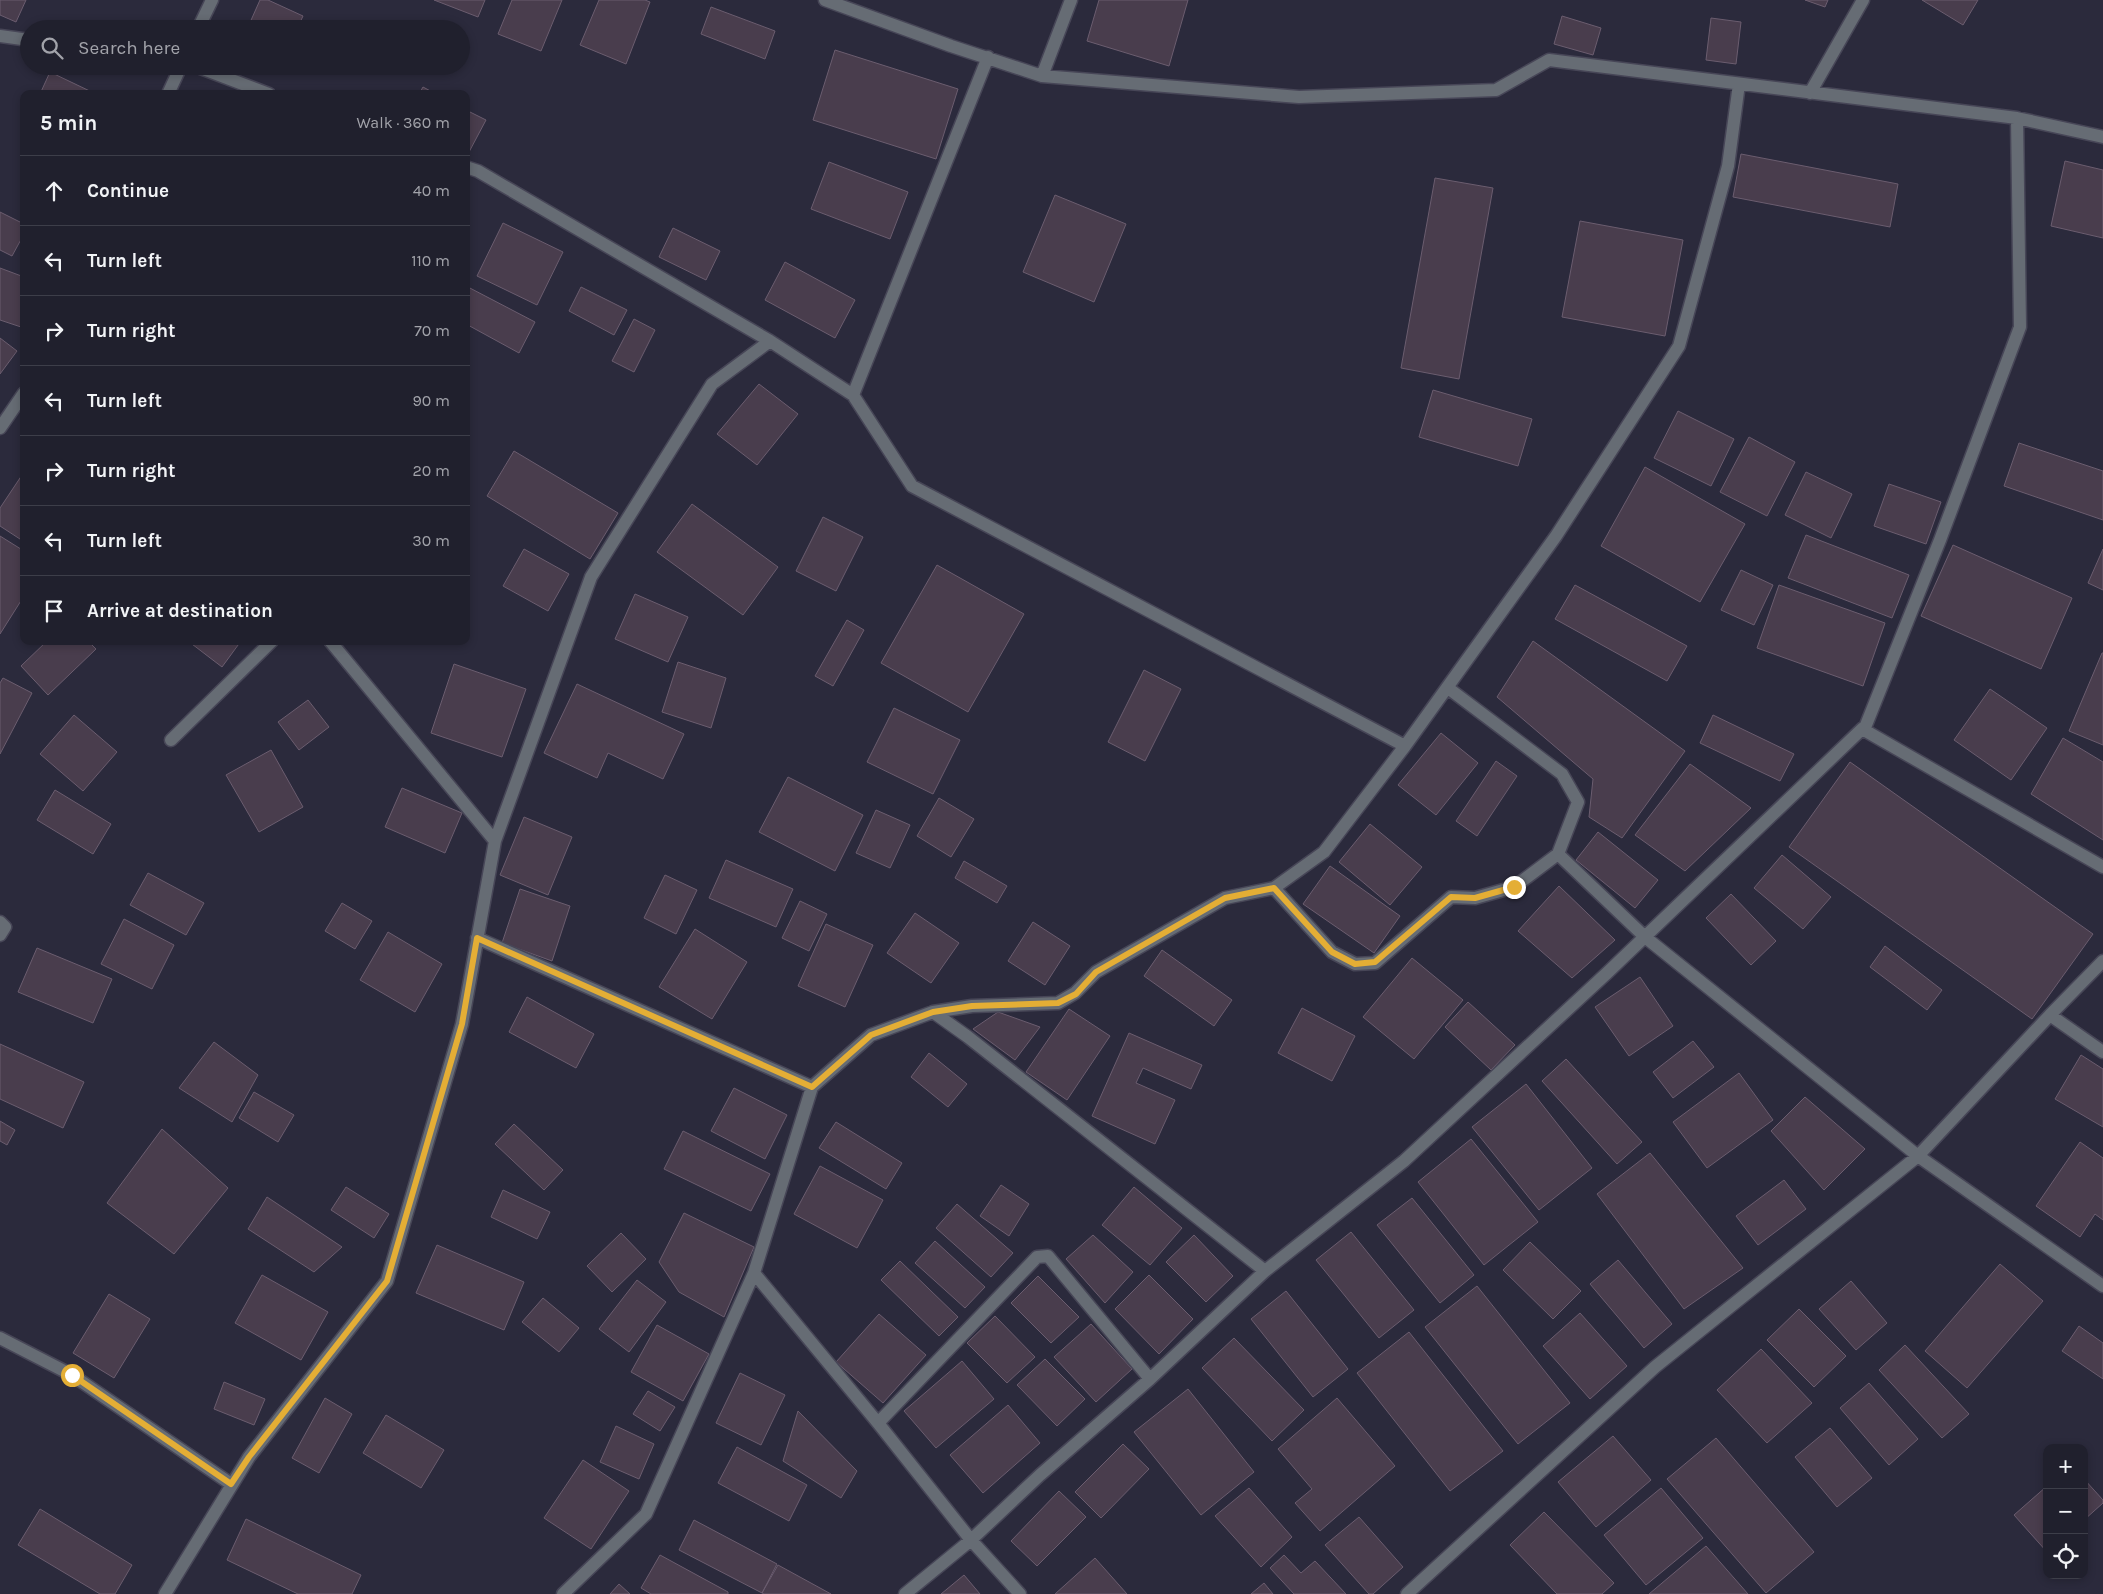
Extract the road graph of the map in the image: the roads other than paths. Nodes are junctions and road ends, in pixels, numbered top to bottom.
1 (212, 0) edge
2 (825, 0) edge
3 (1071, 0) edge
4 (1862, 0) edge
5 (202, 20) edge
6 (0, 36) edge
7 (20, 39) edge
8 (988, 57) junction
9 (177, 75) edge
10 (219, 75) edge
11 (1042, 76) junction
12 (1739, 84) junction
13 (170, 90) edge
14 (258, 90) edge
15 (1810, 93) junction
16 (2018, 118) junction
17 (2103, 137) edge
18 (470, 168) edge
19 (770, 341) junction
20 (853, 395) junction
21 (20, 399) edge
22 (0, 428) edge
23 (268, 645) edge
24 (333, 645) edge
25 (1448, 688) junction
26 (1864, 730) junction
27 (171, 740) dead end
28 (1405, 746) junction
29 (495, 841) junction
30 (1558, 854) junction
31 (2103, 867) edge
32 (1274, 888) junction
33 (0, 922) edge
34 (0, 935) edge
35 (1645, 937) junction
36 (477, 938) junction
37 (2103, 961) edge
38 (933, 1012) junction
39 (2050, 1014) junction
40 (2103, 1052) edge
41 (812, 1087) junction
42 (1918, 1156) junction
43 (1265, 1270) junction
44 (754, 1273) junction
45 (2103, 1286) edge
46 (0, 1338) edge
47 (1150, 1379) junction
48 (878, 1423) junction
49 (231, 1484) junction
50 (971, 1540) junction
51 (165, 1594) edge
52 (563, 1594) edge
53 (905, 1594) edge
54 (1020, 1594) edge
55 (1407, 1594) edge

1 - 5 street
2 - 8 street
3 - 11 street
4 - 15 street
6 - 7 street
8 - 11 street
8 - 20 street
9 - 13 street
10 - 14 street
11 - 12 street
12 - 15 street
12 - 25 street
15 - 16 street
16 - 17 street
16 - 26 street
18 - 19 street
19 - 20 street
19 - 29 street
20 - 28 street
21 - 22 street
23 - 27 street
24 - 29 street
25 - 28 street
25 - 30 street
26 - 31 street
26 - 35 street
28 - 32 street
29 - 36 street
30 - 32 street
30 - 35 street
32 - 38 street
33 - 34 street
35 - 42 street
35 - 43 street
36 - 41 street
36 - 49 street
37 - 39 street
38 - 41 street
38 - 43 street
39 - 40 street
39 - 42 street
41 - 44 street
42 - 45 street
42 - 55 street
43 - 47 street
44 - 48 street
44 - 52 street
46 - 49 street
47 - 48 street
47 - 50 street
48 - 50 street
49 - 51 street
50 - 53 street
50 - 54 street

